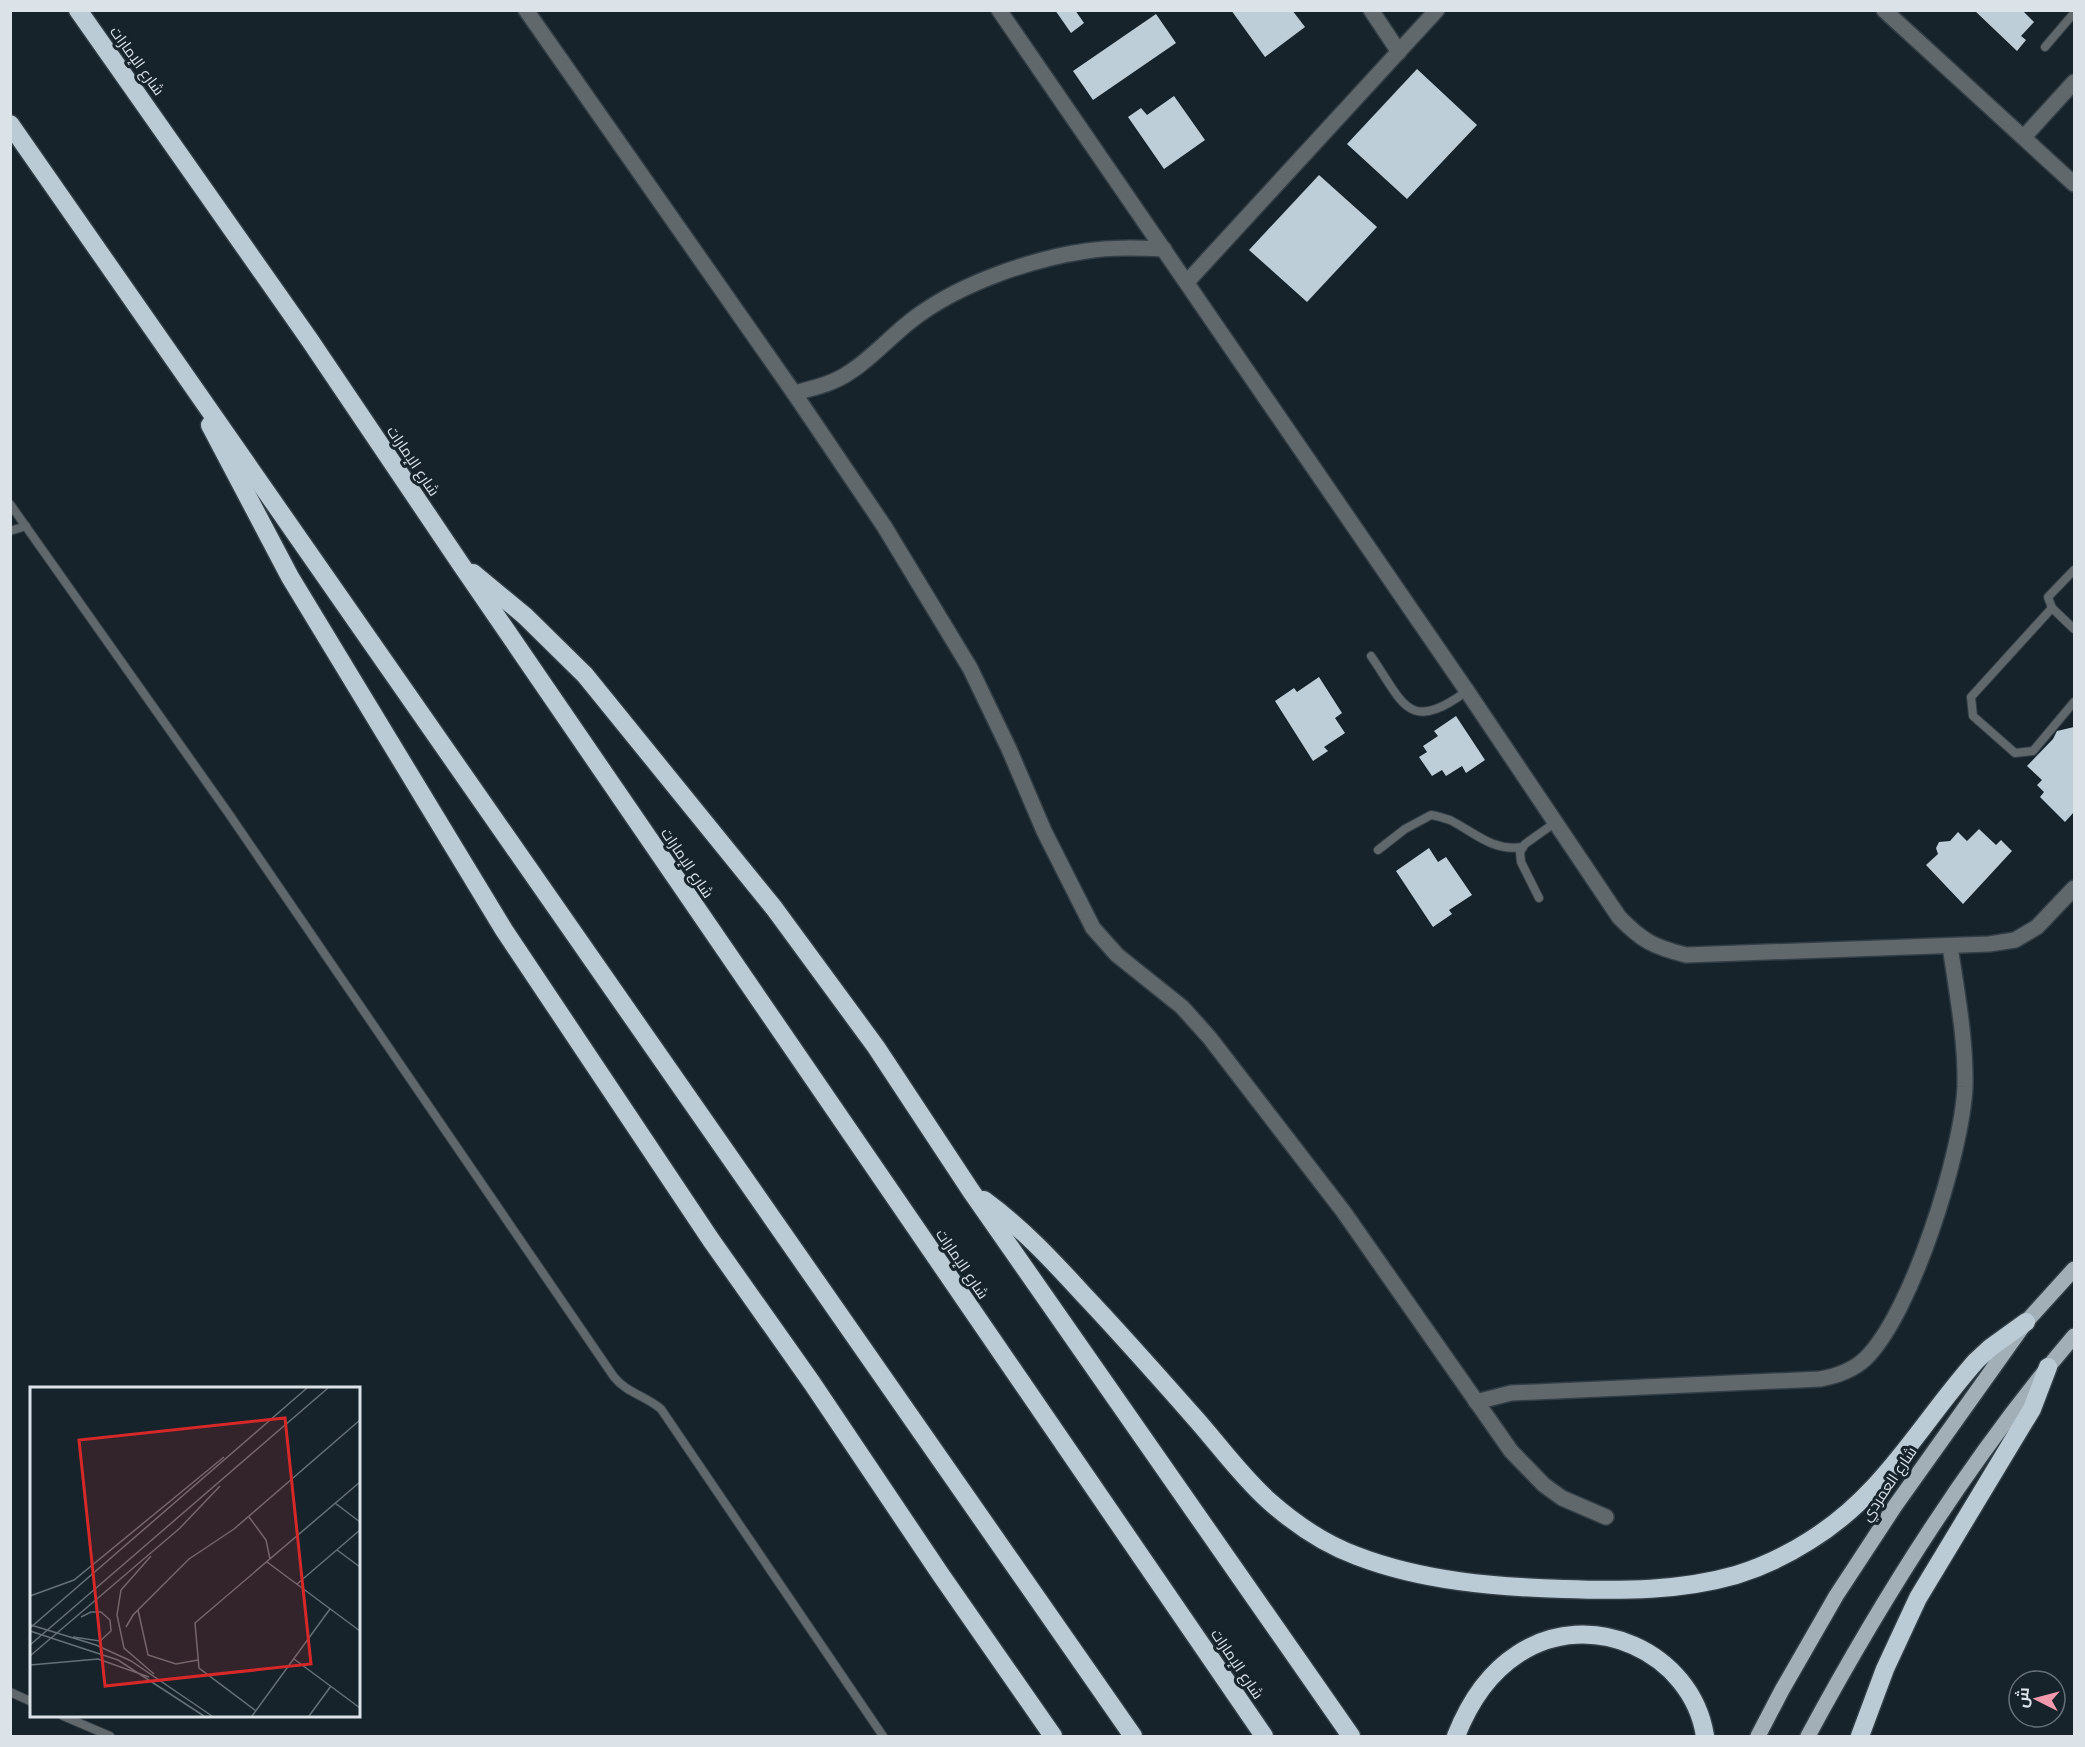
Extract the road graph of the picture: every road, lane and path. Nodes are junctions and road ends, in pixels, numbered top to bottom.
1 (78, 10) edge
2 (526, 10) edge
3 (999, 10) edge
4 (1371, 10) edge
5 (1437, 10) edge
6 (1884, 10) edge
7 (2074, 13) edge
8 (2044, 47) dead end
9 (1399, 52) junction
10 (2074, 82) edge
11 (10, 124) edge
12 (2024, 137) junction
13 (2074, 183) edge
14 (1164, 249) junction
15 (1186, 282) junction
16 (174, 357) junction
17 (794, 393) junction
18 (10, 504) edge
19 (26, 526) junction
20 (10, 531) edge
21 (460, 563) junction
22 (2074, 570) edge
23 (2052, 608) junction
24 (2074, 628) edge
25 (1371, 656) dead end
26 (1467, 691) junction
27 (2074, 702) edge
28 (1556, 822) junction
29 (1522, 847) junction
30 (1378, 850) dead end
31 (2074, 888) edge
32 (1539, 898) dead end
33 (1950, 946) junction
34 (971, 1191) junction
35 (2074, 1269) edge
36 (2026, 1323) junction
37 (2074, 1336) edge
38 (2048, 1367) junction
39 (1476, 1402) junction
40 (1606, 1517) dead end
41 (10, 1692) edge
42 (30, 1701) edge
43 (65, 1717) edge
44 (110, 1737) edge
45 (883, 1737) edge
46 (1053, 1737) edge
47 (1133, 1737) edge
48 (1264, 1737) edge
49 (1352, 1737) edge
50 (1456, 1737) edge
51 (1705, 1737) edge
52 (1758, 1737) edge
53 (1808, 1737) edge
54 (1860, 1737) edge

1 - 21 highway, شارع الإمارات
2 - 17 street
3 - 14 street
4 - 9 street
5 - 9 street
6 - 12 street
7 - 8 lane
9 - 15 street
10 - 12 street
11 - 16 highway
12 - 13 street
14 - 15 street
14 - 17 street
15 - 26 street
16 - 46 highway
16 - 47 highway
17 - 39 street
18 - 19 lane
19 - 20 lane
19 - 45 lane
21 - 34 highway
21 - 48 highway, شارع الإمارات
22 - 23 lane
23 - 24 lane
23 - 27 lane
25 - 26 lane
26 - 28 street
28 - 29 lane
28 - 33 street
29 - 30 lane
29 - 32 lane
31 - 33 street
33 - 39 street
34 - 36 highway
34 - 49 highway
35 - 36 main road, شارع العمردي
36 - 52 main road, شارع العمردي
37 - 38 main road
38 - 53 main road
38 - 54 highway
39 - 40 street
41 - 42 lane
43 - 44 lane
50 - 51 highway

